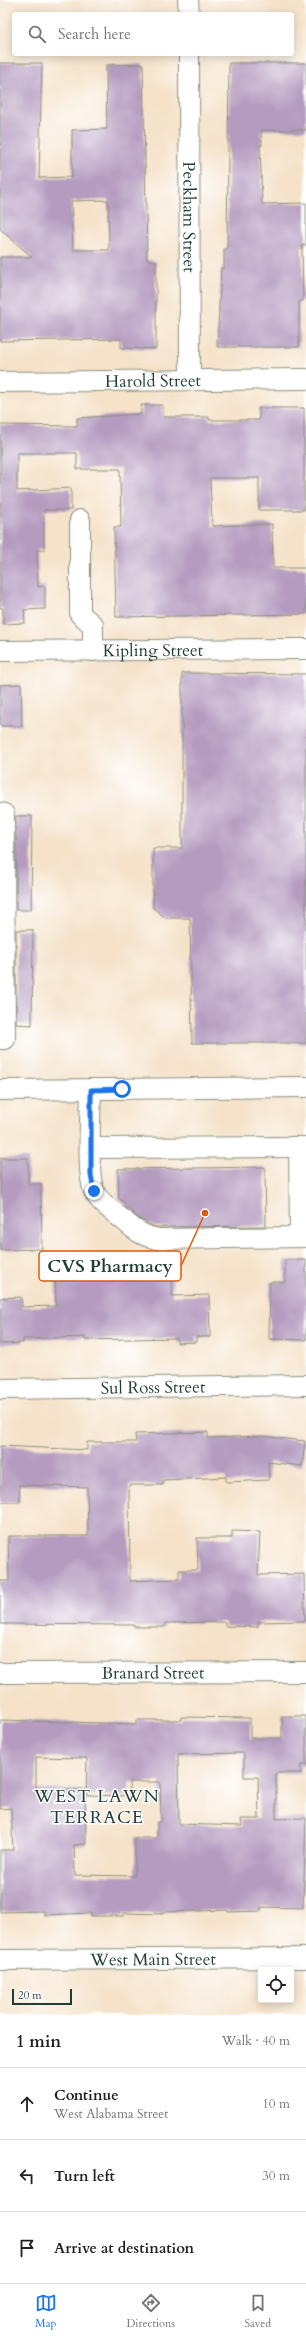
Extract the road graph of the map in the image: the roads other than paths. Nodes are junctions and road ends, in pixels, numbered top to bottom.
1 (188, 0) edge
2 (188, 12) edge
3 (189, 56) edge
4 (306, 379) edge
5 (190, 380) junction
6 (0, 382) edge
7 (80, 520) dead end
8 (306, 649) edge
9 (93, 650) junction
10 (0, 651) edge
11 (0, 813) edge
12 (0, 1039) edge
13 (306, 1087) edge
14 (0, 1090) edge
15 (91, 1090) junction
16 (302, 1147) edge
17 (91, 1148) junction
18 (303, 1237) edge
19 (306, 1385) edge
20 (0, 1389) edge
21 (306, 1672) edge
22 (0, 1673) edge
23 (306, 1958) edge
24 (0, 1960) edge

1 - 2 street
3 - 5 street, Peckham Street
4 - 5 street, Harold Street
5 - 6 street, Harold Street
7 - 9 street
8 - 9 street, Kipling Street
9 - 10 street, Kipling Street
11 - 12 street
13 - 15 street
14 - 15 street
15 - 17 street
16 - 17 street
16 - 18 street
17 - 18 street
19 - 20 street, Sul Ross Street
21 - 22 street, Branard Street
23 - 24 street, West Main Street

